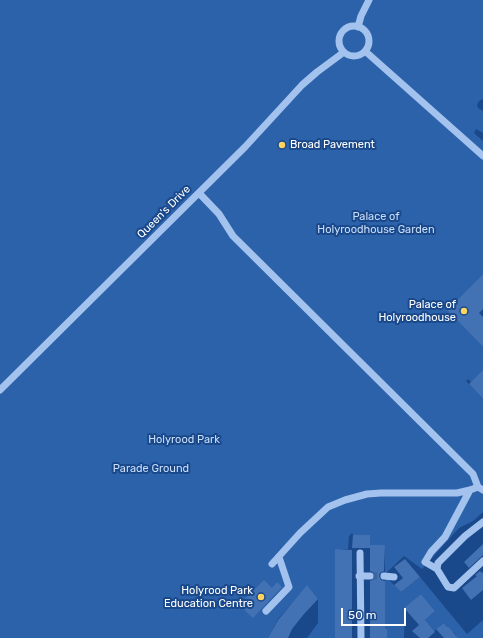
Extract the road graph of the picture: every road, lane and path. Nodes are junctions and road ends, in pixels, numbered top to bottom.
1 (369, 0) edge
2 (358, 27) junction
3 (365, 50) junction
4 (344, 52) junction
5 (483, 156) edge
6 (199, 193) junction
7 (0, 390) edge
8 (480, 489) edge
9 (470, 490) junction
10 (483, 522) edge
11 (360, 553) dead end
12 (279, 557) junction
13 (483, 561) edge
14 (272, 564) dead end
15 (437, 569) junction
16 (359, 576) junction
17 (370, 576) tunnel mouth
18 (384, 576) tunnel mouth
19 (394, 576) dead end
20 (266, 611) dead end
21 (361, 638) edge

1 - 2 street
2 - 3 street
2 - 4 street
3 - 4 street
3 - 5 street
4 - 6 street, Queen's Drive
6 - 7 street, Queen's Drive
6 - 8 street
8 - 9 street
9 - 12 street
9 - 15 street
10 - 15 street
11 - 16 street
12 - 14 street
12 - 20 street
13 - 15 street
16 - 17 street
16 - 21 street
18 - 19 street

